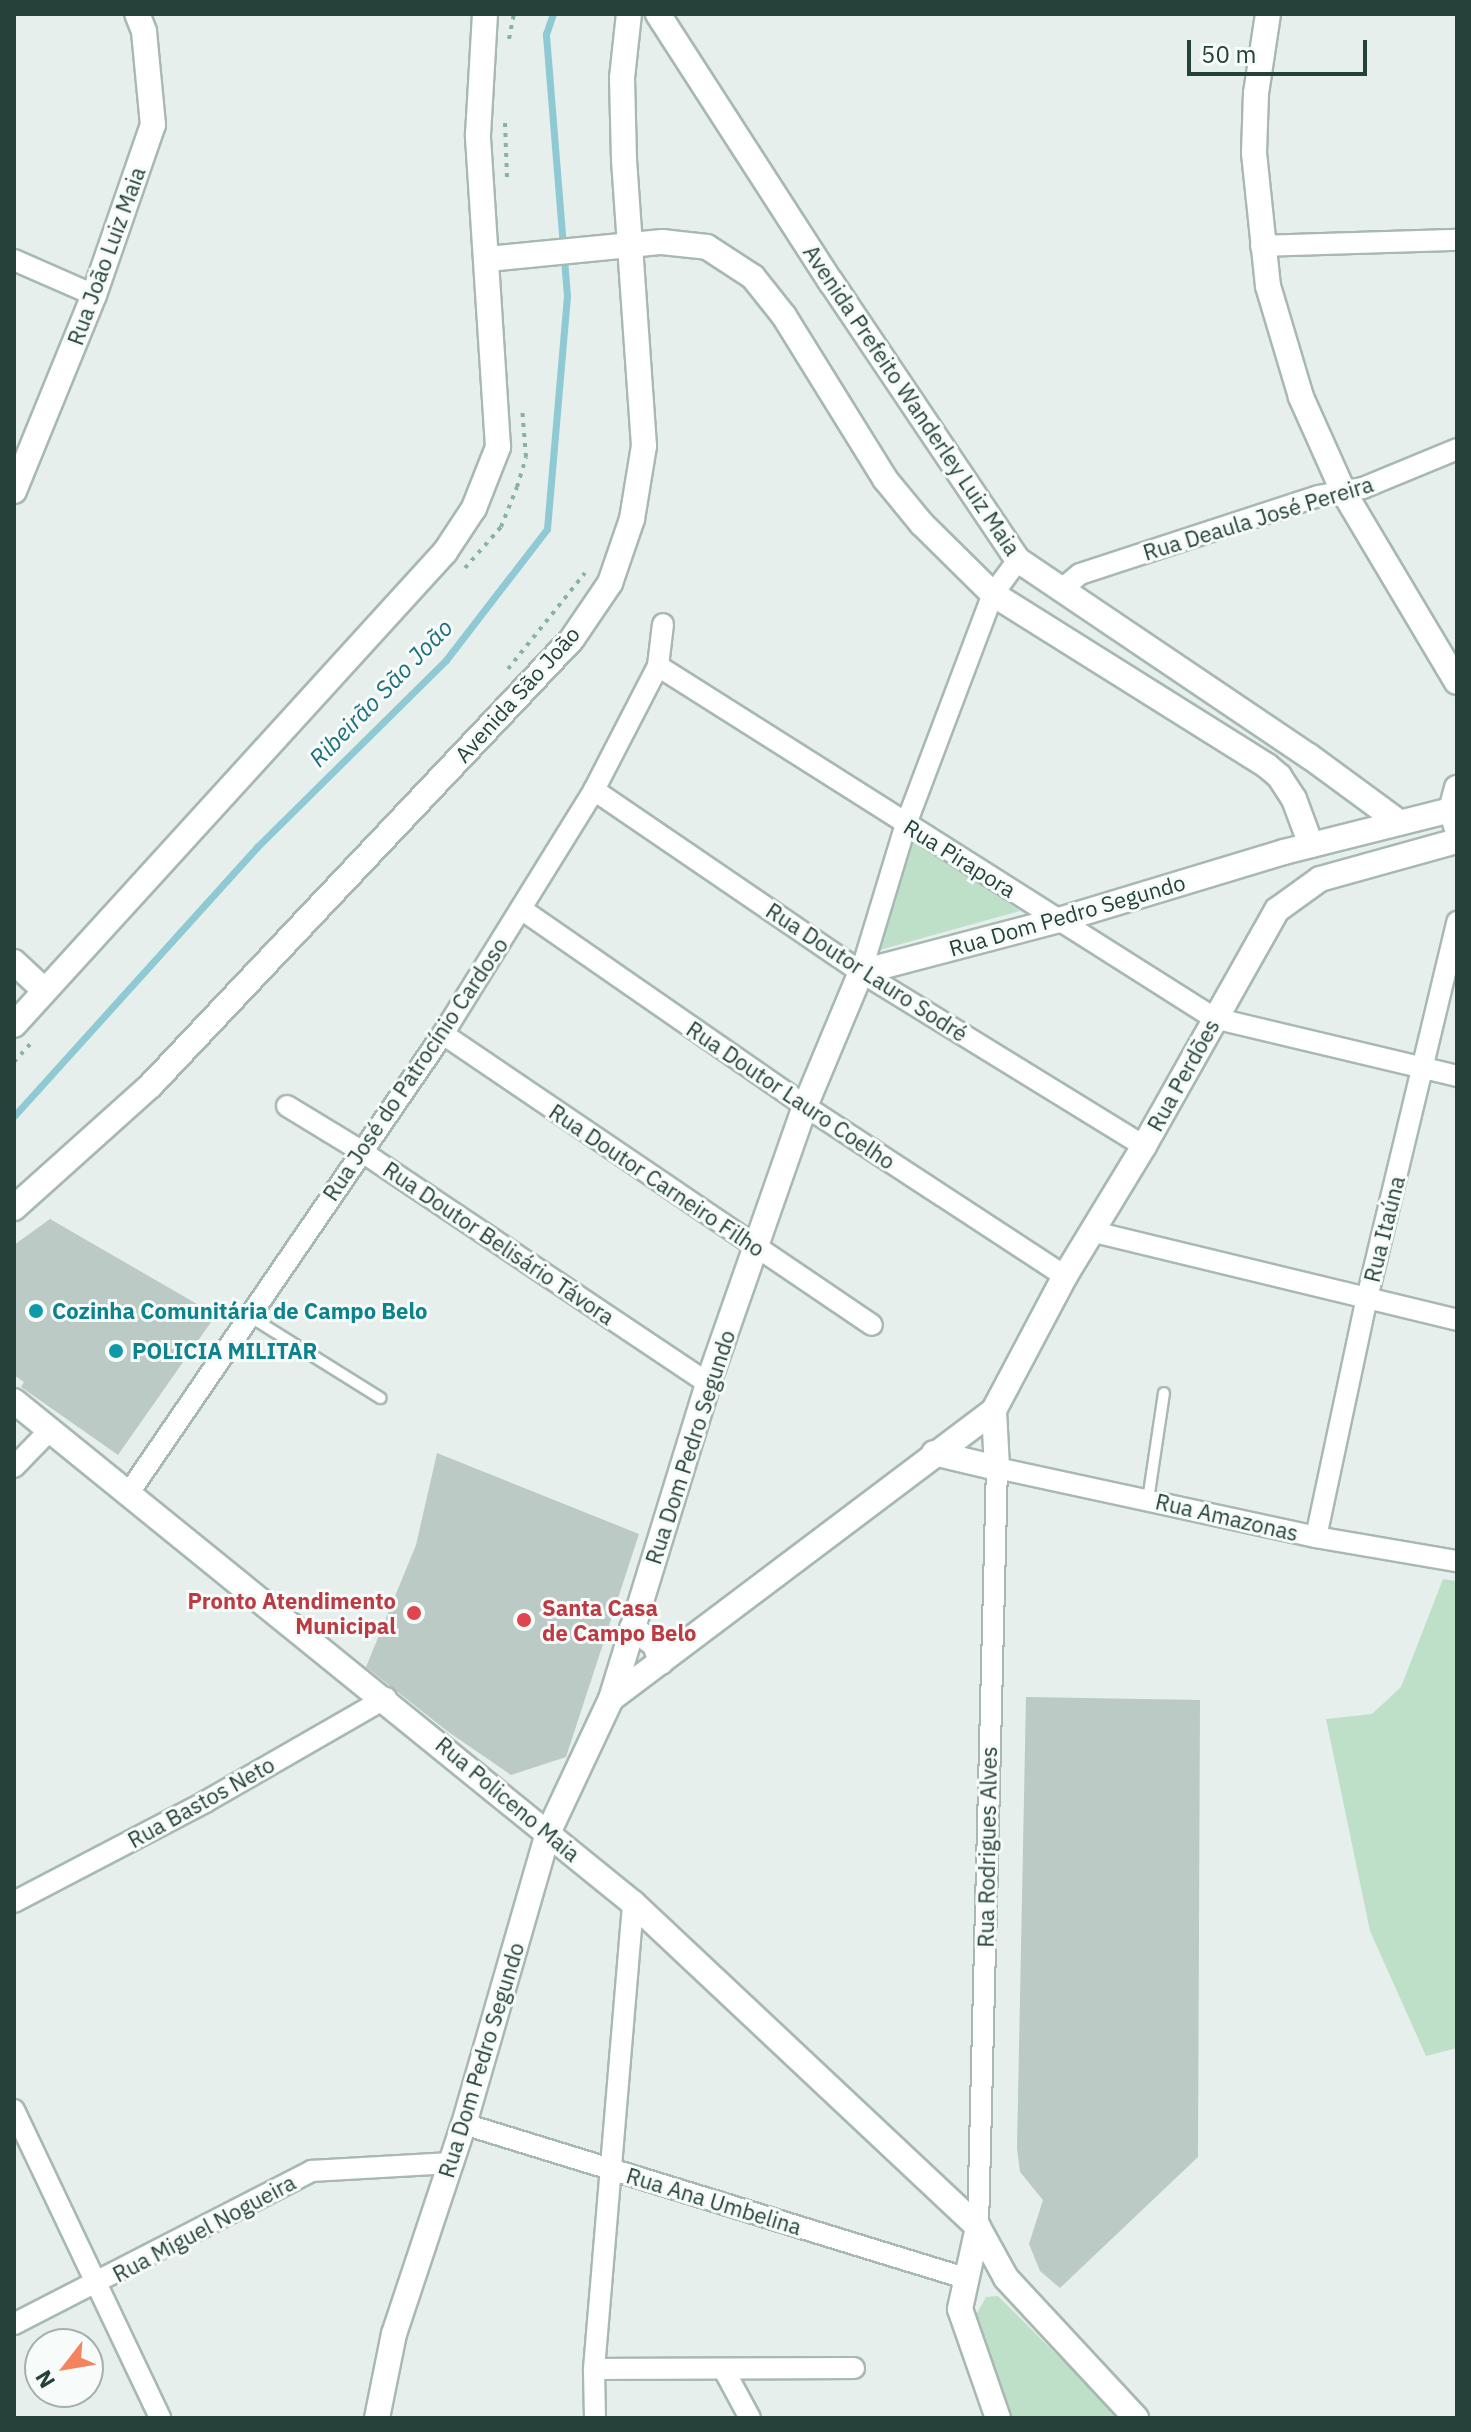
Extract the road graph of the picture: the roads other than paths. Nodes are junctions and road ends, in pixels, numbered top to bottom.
1 (137, 14) edge
2 (485, 14) edge
3 (629, 14) edge
4 (658, 14) edge
5 (1268, 14) edge
6 (1457, 240) edge
7 (627, 244) junction
8 (1261, 246) junction
9 (488, 259) junction
10 (14, 260) edge
11 (94, 295) junction
12 (1457, 449) edge
13 (14, 491) edge
14 (1343, 491) junction
15 (1018, 560) junction
16 (1062, 589) junction
17 (993, 594) junction
18 (663, 624) dead end
19 (658, 666) junction
20 (1457, 681) edge
21 (594, 790) junction
22 (1455, 808) edge
23 (1399, 822) junction
24 (906, 824) junction
25 (1457, 841) edge
26 (1311, 845) junction
27 (521, 909) junction
28 (1059, 920) junction
29 (1457, 922) edge
30 (14, 962) edge
31 (861, 972) junction
32 (43, 989) junction
33 (1214, 1018) junction
34 (14, 1025) edge
35 (443, 1034) junction
36 (1423, 1068) junction
37 (1457, 1076) edge
38 (287, 1106) dead end
39 (805, 1106) junction
40 (1144, 1146) junction
41 (361, 1151) junction
42 (14, 1208) edge
43 (1094, 1232) junction
44 (757, 1249) junction
45 (1065, 1276) junction
46 (1367, 1298) junction
47 (249, 1316) junction
48 (1457, 1320) edge
49 (872, 1325) dead end
50 (708, 1383) junction
51 (1164, 1393) dead end
52 (380, 1398) dead end
53 (14, 1401) edge
54 (994, 1410) junction
55 (49, 1431) junction
56 (934, 1453) junction
57 (14, 1467) edge
58 (997, 1468) junction
59 (128, 1494) junction
60 (1148, 1500) junction
61 (1316, 1537) junction
62 (1457, 1561) edge
63 (632, 1628) junction
64 (661, 1662) junction
65 (386, 1698) junction
66 (611, 1699) junction
67 (548, 1833) junction
68 (14, 1902) edge
69 (633, 1903) junction
70 (14, 2110) edge
71 (464, 2124) junction
72 (450, 2163) junction
73 (609, 2168) junction
74 (978, 2227) junction
75 (965, 2278) junction
76 (1006, 2278) junction
77 (96, 2285) junction
78 (14, 2324) edge
79 (854, 2368) dead end
80 (594, 2369) junction
81 (724, 2370) junction
82 (160, 2418) edge
83 (377, 2418) edge
84 (595, 2418) edge
85 (750, 2418) edge
86 (998, 2418) edge
87 (1136, 2418) edge

1 - 11 street, Rua João Luiz Maia
2 - 9 street
3 - 7 street, Avenida São João
4 - 15 street, Avenida Prefeito Wanderley Luiz Maia
5 - 8 street
6 - 8 street
7 - 9 street, Avenida Prefeito Wanderley Luiz Maia
7 - 17 street, Avenida Prefeito Wanderley Luiz Maia
7 - 42 street, Avenida São João
8 - 14 street
9 - 32 street
10 - 11 street
11 - 13 street, Rua João Luiz Maia
12 - 14 street, Rua Deaula José Pereira
14 - 16 street, Rua Deaula José Pereira
14 - 20 street
15 - 16 street, Avenida Prefeito Wanderley Luiz Maia
15 - 17 street
16 - 23 street, Avenida Prefeito Wanderley Luiz Maia
17 - 24 street
17 - 26 street, Avenida Prefeito Wanderley Luiz Maia
18 - 19 street, Rua José do Patrocínio Cardoso
19 - 21 street, Rua José do Patrocínio Cardoso
19 - 24 street, Rua Pirapora
21 - 27 street, Rua José do Patrocínio Cardoso
21 - 31 street, Rua Doutor Lauro Sodré
22 - 23 street, Rua Dom Pedro Segundo
23 - 26 street, Rua Dom Pedro Segundo
24 - 28 street, Rua Pirapora
24 - 31 street
25 - 33 street, Rua Perdões
26 - 28 street, Rua Dom Pedro Segundo
27 - 35 street, Rua José do Patrocínio Cardoso
27 - 39 street, Rua Doutor Lauro Coelho
28 - 31 street, Rua Dom Pedro Segundo
28 - 33 street, Rua Pirapora
29 - 36 street, Rua Itaúna
30 - 32 street
31 - 39 street, Rua Dom Pedro Segundo
31 - 40 street, Rua Doutor Lauro Sodré
32 - 34 street
33 - 36 street, Rua Pirapora
33 - 40 street, Rua Perdões
35 - 41 street, Rua José do Patrocínio Cardoso
35 - 44 street, Rua Doutor Carneiro Filho
36 - 37 street, Rua Pirapora
36 - 46 street, Rua Itaúna
38 - 41 street, Rua Doutor Belisário Távora
39 - 44 street, Rua Dom Pedro Segundo
39 - 45 street, Rua Doutor Lauro Coelho
40 - 43 street, Rua Perdões
41 - 47 street, Rua José do Patrocínio Cardoso
41 - 50 street, Rua Doutor Belisário Távora
43 - 45 street, Rua Perdões
43 - 46 street
44 - 49 street, Rua Doutor Carneiro Filho
44 - 50 street, Rua Dom Pedro Segundo
45 - 54 street, Rua Perdões
46 - 48 street
46 - 61 street, Rua Itaúna
47 - 52 lane
47 - 59 street, Rua José do Patrocínio Cardoso
50 - 63 street, Rua Dom Pedro Segundo
51 - 60 lane
53 - 55 street, Rua Policeno Maia
54 - 56 street
54 - 58 street
55 - 57 street
55 - 59 street, Rua Policeno Maia
56 - 58 street
56 - 64 street
58 - 60 street, Rua Amazonas
58 - 74 street, Rua Rodrigues Alves
59 - 65 street, Rua Policeno Maia
60 - 61 street, Rua Amazonas
61 - 62 street, Rua Amazonas
63 - 64 street
63 - 66 street, Rua Dom Pedro Segundo
64 - 66 street
65 - 67 street, Rua Policeno Maia
65 - 68 street, Rua Bastos Neto
66 - 67 street, Rua Dom Pedro Segundo
67 - 69 street, Rua Policeno Maia
67 - 71 street, Rua Dom Pedro Segundo
69 - 73 street
69 - 74 street, Rua Policeno Maia
70 - 77 street
71 - 72 street, Rua Dom Pedro Segundo
71 - 73 street, Rua Ana Umbelina
72 - 77 street, Rua Miguel Nogueira
72 - 83 street, Rua Dom Pedro Segundo
73 - 75 street, Rua Ana Umbelina
73 - 80 street
74 - 75 street
74 - 76 street, Rua Policeno Maia
75 - 76 street
75 - 86 street
76 - 87 street, Rua Policeno Maia
77 - 78 street, Rua Miguel Nogueira
77 - 82 street
79 - 81 street
80 - 81 street
80 - 84 street
81 - 85 street

